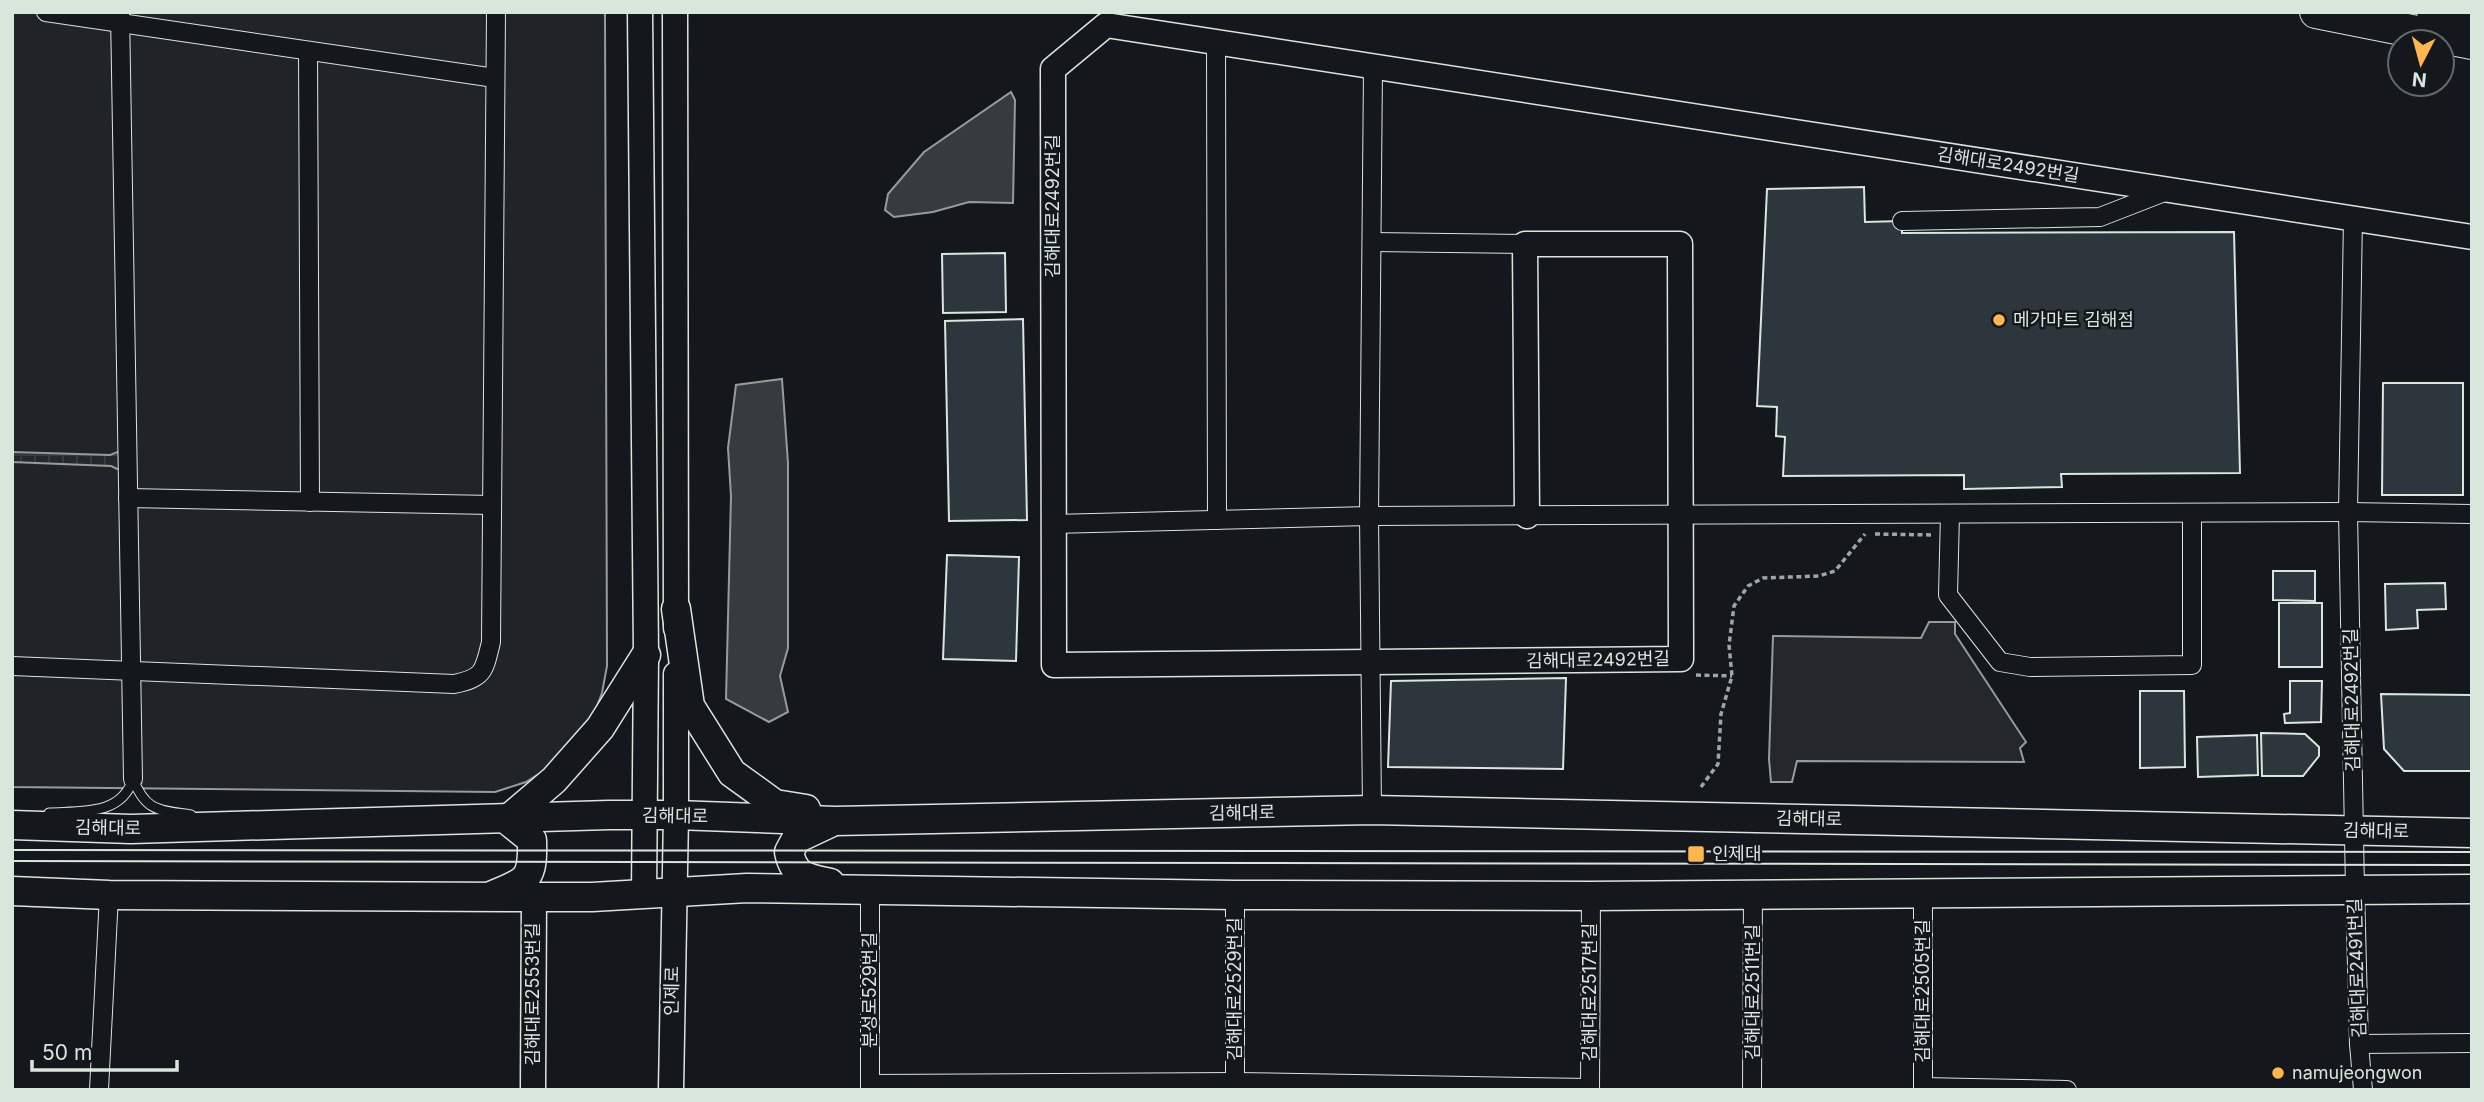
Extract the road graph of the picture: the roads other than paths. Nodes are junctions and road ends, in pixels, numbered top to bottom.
1 (46, 12) edge
2 (496, 12) edge
3 (640, 12) edge
4 (675, 12) edge
5 (2315, 12) edge
6 (2433, 12) edge
7 (120, 18) edge
8 (2472, 19) edge
9 (1216, 42) junction
10 (2472, 43) edge
11 (308, 51) junction
12 (1373, 67) junction
13 (495, 78) junction
14 (2170, 190) junction
15 (2353, 218) junction
16 (1902, 221) dead end
17 (2472, 237) edge
18 (1372, 242) junction
19 (1525, 244) junction
20 (128, 498) junction
21 (310, 502) junction
22 (492, 505) junction
23 (2347, 512) junction
24 (2192, 513) junction
25 (1950, 514) junction
26 (2472, 514) edge
27 (1680, 515) junction
28 (1369, 516) junction
29 (1527, 516) junction
30 (1217, 520) junction
31 (1052, 524) junction
32 (676, 609) junction
33 (646, 655) junction
34 (1371, 663) junction
35 (12, 666) edge
36 (131, 671) junction
37 (133, 779) junction
38 (1372, 810) junction
39 (40, 814) dead end
40 (644, 815) junction
41 (676, 815) junction
42 (12, 816) edge
43 (196, 816) dead end
44 (209, 816) dead end
45 (19, 820) edge
46 (508, 820) junction
47 (882, 820) junction
48 (835, 821) junction
49 (364, 823) junction
50 (2354, 831) junction
51 (2472, 833) edge
52 (2472, 888) edge
53 (862, 889) junction
54 (2355, 889) junction
55 (12, 891) edge
56 (673, 892) junction
57 (1923, 892) junction
58 (1753, 894) junction
59 (109, 895) junction
60 (644, 895) junction
61 (1235, 895) junction
62 (1591, 896) junction
63 (489, 897) junction
64 (534, 897) junction
65 (2472, 1043) edge
66 (2359, 1044) junction
67 (1235, 1086) edge
68 (870, 1087) edge
69 (1923, 1088) edge
70 (1590, 1089) edge
71 (99, 1090) edge
72 (533, 1090) edge
73 (671, 1090) edge
74 (1752, 1090) edge
75 (2067, 1090) edge
76 (2363, 1090) edge

1 - 7 street
2 - 13 street
3 - 33 street
4 - 32 street, 인제로
5 - 10 highway
6 - 8 highway
7 - 11 street
7 - 20 street
9 - 12 street, 김해대로2492번길
9 - 30 street
9 - 31 street, 김해대로2492번길
11 - 13 street
11 - 21 street
12 - 14 street, 김해대로2492번길
12 - 18 street
13 - 22 street
14 - 15 street, 김해대로2492번길
14 - 16 street
15 - 17 street
15 - 23 street, 김해대로2492번길
18 - 19 street, 김해대로2492번길
18 - 28 street
19 - 27 street, 김해대로2492번길
19 - 29 street
20 - 21 street
20 - 36 street
21 - 22 street
22 - 36 street
23 - 24 street
23 - 26 street
23 - 50 street, 김해대로2492번길
24 - 25 street
24 - 25 street
25 - 27 street
27 - 29 street
27 - 34 street, 김해대로2492번길
28 - 29 street
28 - 30 street
28 - 34 street
30 - 31 street
31 - 34 street, 김해대로2492번길
32 - 41 street, 인제로
32 - 47 main road
33 - 40 street
33 - 46 main road
34 - 38 street
35 - 36 street
36 - 37 street
37 - 39 lane
37 - 43 lane
38 - 47 main road, 김해대로
38 - 50 main road, 김해대로
40 - 41 main road, 김해대로
40 - 46 main road, 김해대로
40 - 60 street
41 - 48 main road, 김해대로
41 - 56 street, 인제로
42 - 45 lane
44 - 49 lane
45 - 49 main road, 김해대로
46 - 49 main road, 김해대로
46 - 63 main road
47 - 48 main road, 김해대로
48 - 53 main road
50 - 51 main road, 김해대로
50 - 54 street, 김해대로2492번길
52 - 54 main road
53 - 56 main road
53 - 61 main road
53 - 68 street, 분성로529번길
54 - 57 main road
54 - 66 street, 김해대로2491번길
55 - 59 main road
56 - 60 main road
56 - 73 street, 인제로
57 - 58 main road
57 - 69 street, 김해대로2505번길
58 - 62 main road
58 - 74 street, 김해대로2511번길
59 - 63 main road
59 - 71 street
60 - 64 main road
61 - 62 main road
61 - 67 street, 김해대로2529번길
62 - 70 street, 김해대로2517번길
63 - 64 main road
64 - 72 street, 김해대로2553번길
65 - 66 street
66 - 76 street, 김해대로2491번길
67 - 68 street, 김해대로2529번길
67 - 70 street, 김해대로2517번길
69 - 75 street

